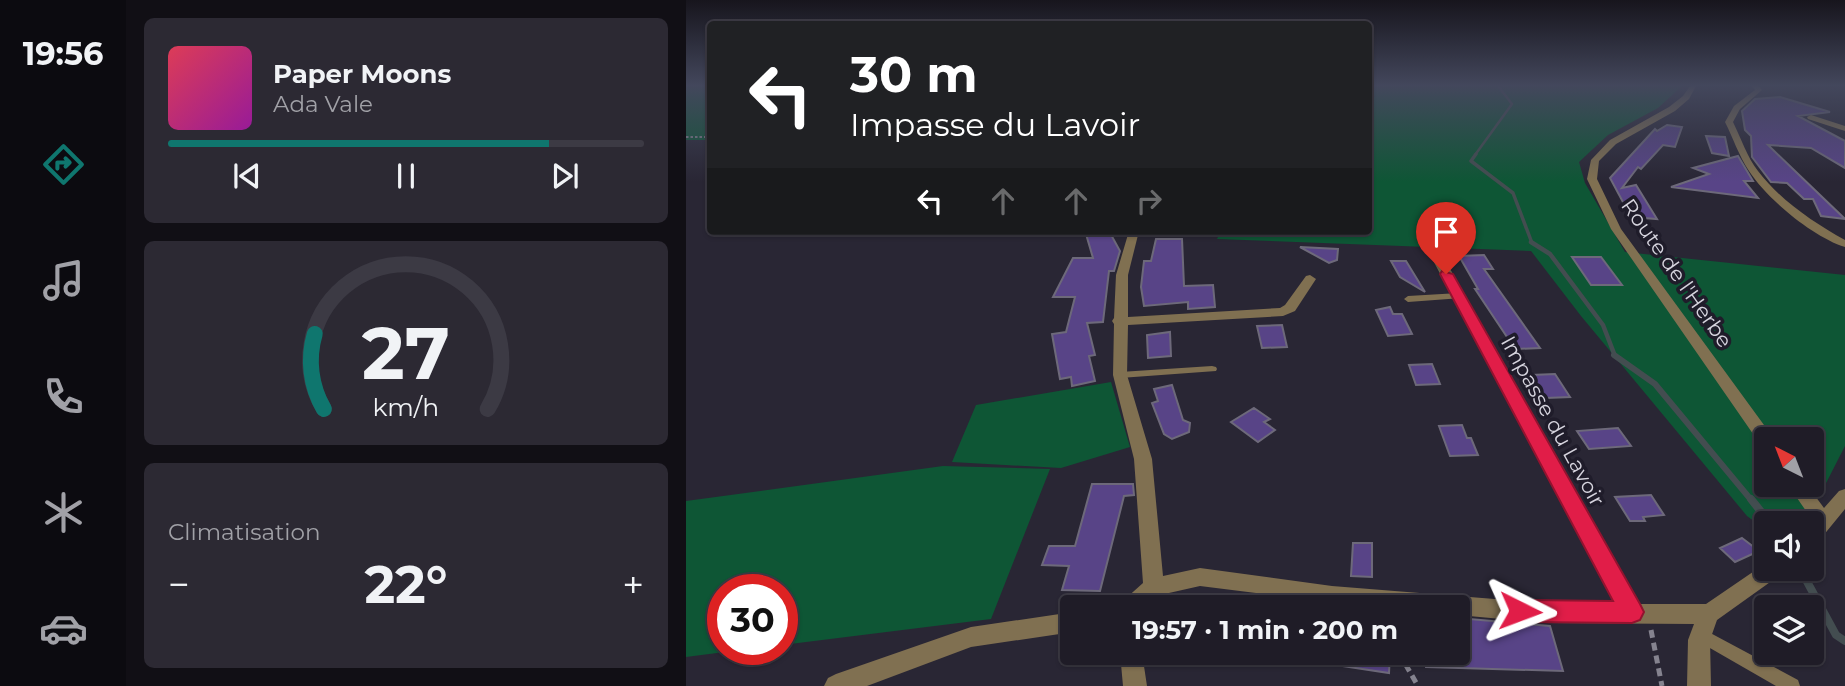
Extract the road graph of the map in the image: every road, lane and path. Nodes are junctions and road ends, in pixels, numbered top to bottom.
1 (1656, 118) edge
2 (1732, 118) edge
3 (1814, 118) edge
4 (1845, 129) edge
5 (686, 137) edge
6 (707, 138) edge
7 (1132, 235) edge
8 (1845, 244) edge
9 (1434, 251) dead end
10 (1310, 279) dead end
11 (1459, 296) junction
12 (1408, 299) dead end
13 (1119, 321) junction
14 (1212, 369) dead end
15 (1120, 375) junction
16 (1757, 427) edge
17 (1845, 496) edge
18 (1824, 521) edge
19 (1756, 581) edge
20 (1154, 587) junction
21 (1145, 595) edge
22 (1640, 612) junction
23 (1709, 614) junction
24 (1060, 624) edge
25 (1701, 635) junction
26 (1132, 665) edge
27 (1406, 665) edge
28 (836, 686) edge
29 (1135, 686) edge
30 (1418, 686) edge
31 (1662, 686) edge
32 (1699, 686) edge
33 (1792, 686) edge

1 - 16 street, Route de l'Herbe
2 - 8 street
3 - 4 street
5 - 6 path
7 - 13 street
9 - 11 street, Impasse du Lavoir
10 - 13 street
11 - 12 lane
11 - 22 street, Impasse du Lavoir
13 - 15 street
14 - 15 lane
15 - 20 street
17 - 18 street
19 - 23 street
20 - 21 street
20 - 22 street
22 - 23 street
22 - 31 path
23 - 25 street
24 - 28 street
25 - 32 street
25 - 33 lane
26 - 29 street
27 - 30 path

